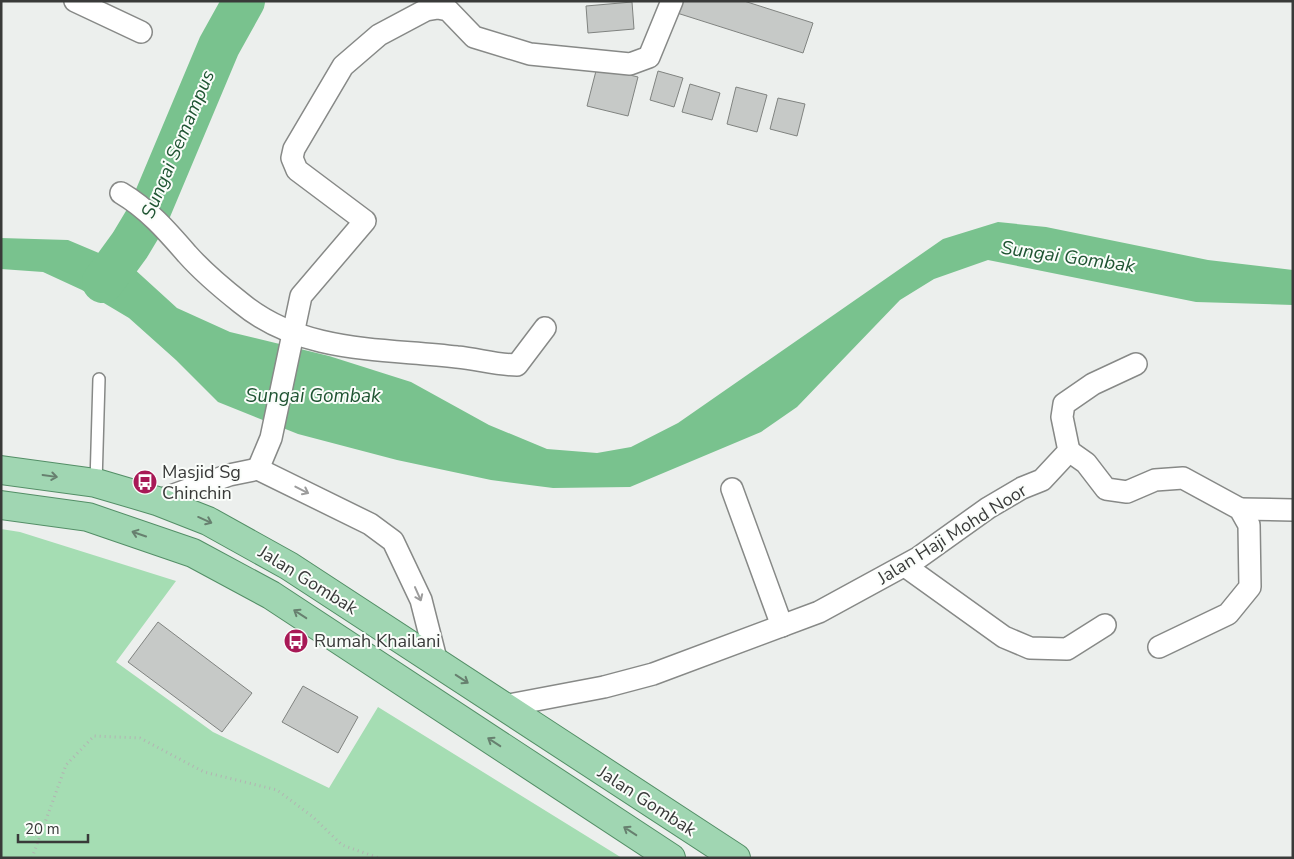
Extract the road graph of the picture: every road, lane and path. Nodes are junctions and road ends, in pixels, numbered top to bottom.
1 (75, 1) edge
2 (672, 1) edge
3 (141, 32) dead end
4 (128, 198) dead end
5 (545, 328) dead end
6 (292, 334) junction
7 (1136, 364) dead end
8 (99, 379) dead end
9 (1069, 451) junction
10 (258, 469) junction
11 (1, 470) edge
12 (96, 483) junction
13 (732, 489) dead end
14 (157, 501) junction
15 (1, 505) edge
16 (1240, 509) junction
17 (1293, 510) edge
18 (905, 566) junction
19 (1105, 625) dead end
20 (782, 626) junction
21 (1159, 647) dead end
22 (437, 663) junction
23 (504, 706) junction
24 (32, 858) edge
25 (379, 858) edge
26 (671, 858) edge
27 (736, 858) edge

1 - 3 street
2 - 6 street
4 - 6 street
5 - 6 street
6 - 10 street
7 - 9 street
8 - 12 lane
9 - 16 street
9 - 18 street, Jalan Haji Mohd Noor
10 - 14 street
10 -> 22 street
11 -> 12 main road, Jalan Gombak
12 - 14 main road, Jalan Gombak
13 - 20 street
14 -> 22 main road, Jalan Gombak
26 -> 15 main road, Jalan Gombak
16 - 17 street
16 - 21 street
18 - 19 street
18 - 20 street, Jalan Haji Mohd Noor
20 - 23 street, Jalan Haji Mohd Noor
22 -> 23 main road, Jalan Gombak
23 - 27 main road, Jalan Gombak
24 - 25 path

